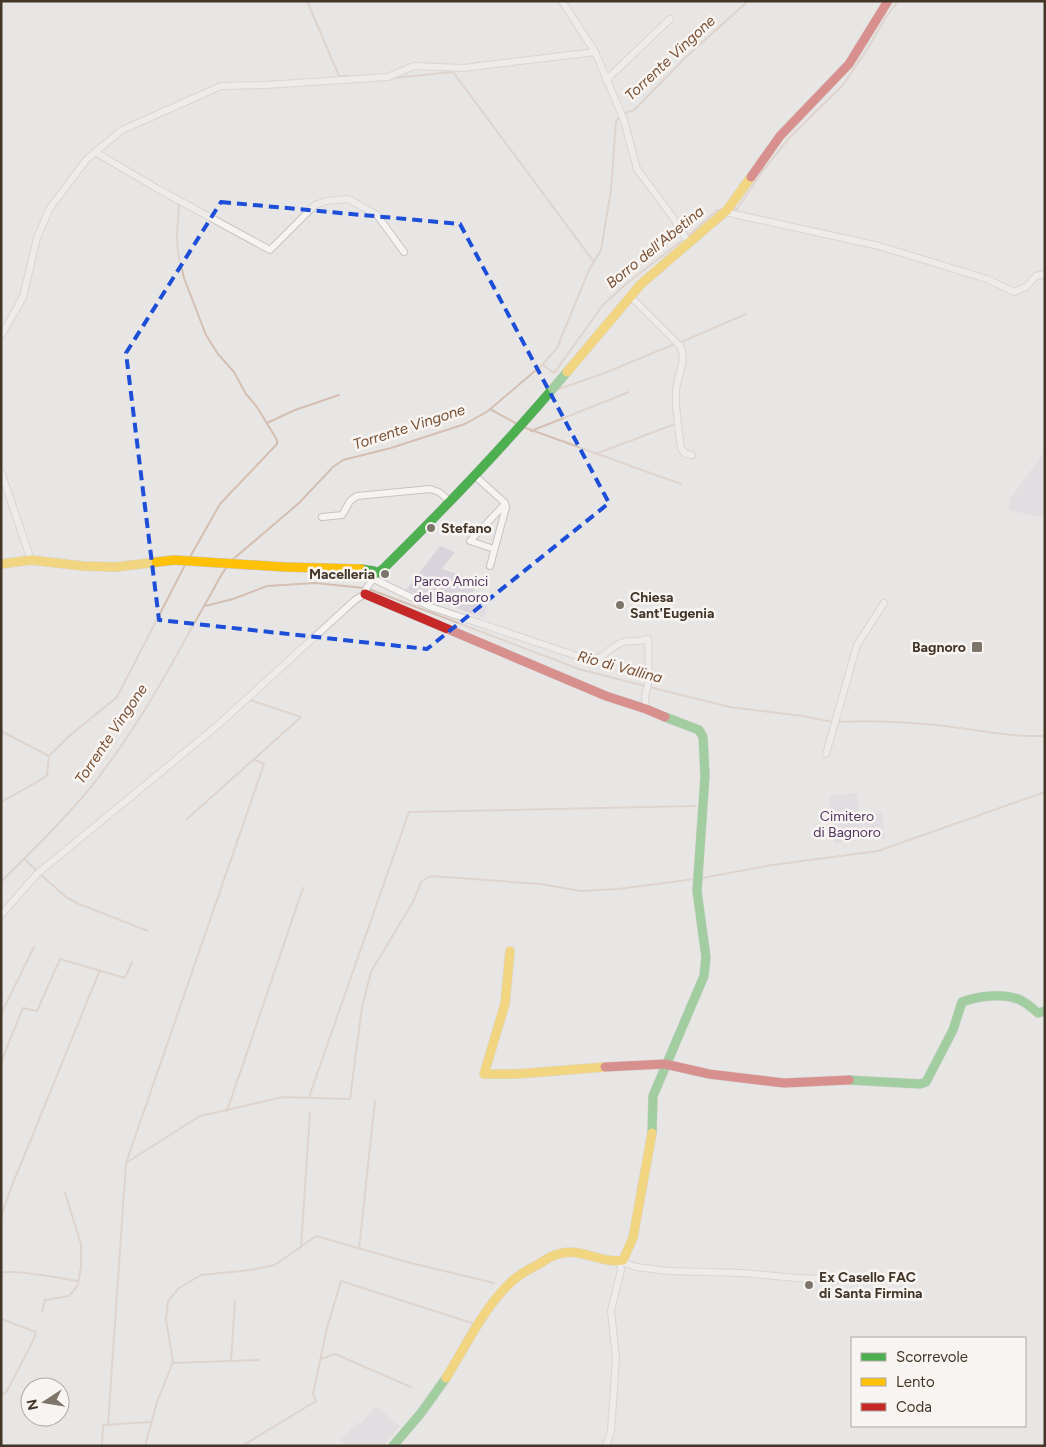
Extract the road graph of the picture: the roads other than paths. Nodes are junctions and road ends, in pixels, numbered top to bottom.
1 (562, 1) edge
2 (888, 1) edge
3 (670, 18) dead end
4 (595, 52) junction
5 (606, 80) junction
6 (95, 152) junction
7 (725, 212) junction
8 (689, 242) junction
9 (404, 252) dead end
10 (1045, 274) edge
11 (631, 296) junction
12 (1, 336) edge
13 (692, 455) dead end
14 (1, 472) edge
15 (474, 475) junction
16 (451, 502) junction
17 (505, 504) junction
18 (322, 517) dead end
19 (494, 549) junction
20 (31, 560) junction
21 (1, 564) edge
22 (490, 566) dead end
23 (375, 577) junction
24 (366, 590) junction
25 (884, 603) dead end
26 (646, 709) junction
27 (826, 754) dead end
28 (1, 915) edge
29 (510, 951) dead end
30 (1045, 1011) edge
31 (665, 1064) junction
32 (619, 1261) junction
33 (857, 1280) dead end
34 (394, 1446) edge
35 (606, 1446) edge

1 - 4 street
2 - 7 street
3 - 5 street
4 - 5 street
4 - 6 street
5 - 8 street
6 - 9 street
6 - 12 street
7 - 8 street
7 - 10 street
8 - 11 street
11 - 13 street
11 - 15 street
14 - 20 street
15 - 16 street
15 - 17 street
16 - 18 street
16 - 23 street
17 - 19 street
17 - 19 street
19 - 22 street
20 - 21 street
20 - 23 street
23 - 24 street
23 - 26 street
24 - 26 street
24 - 28 street
25 - 27 street
26 - 31 street
29 - 31 street
30 - 31 street
31 - 32 street
32 - 33 street
32 - 34 street
32 - 35 street

